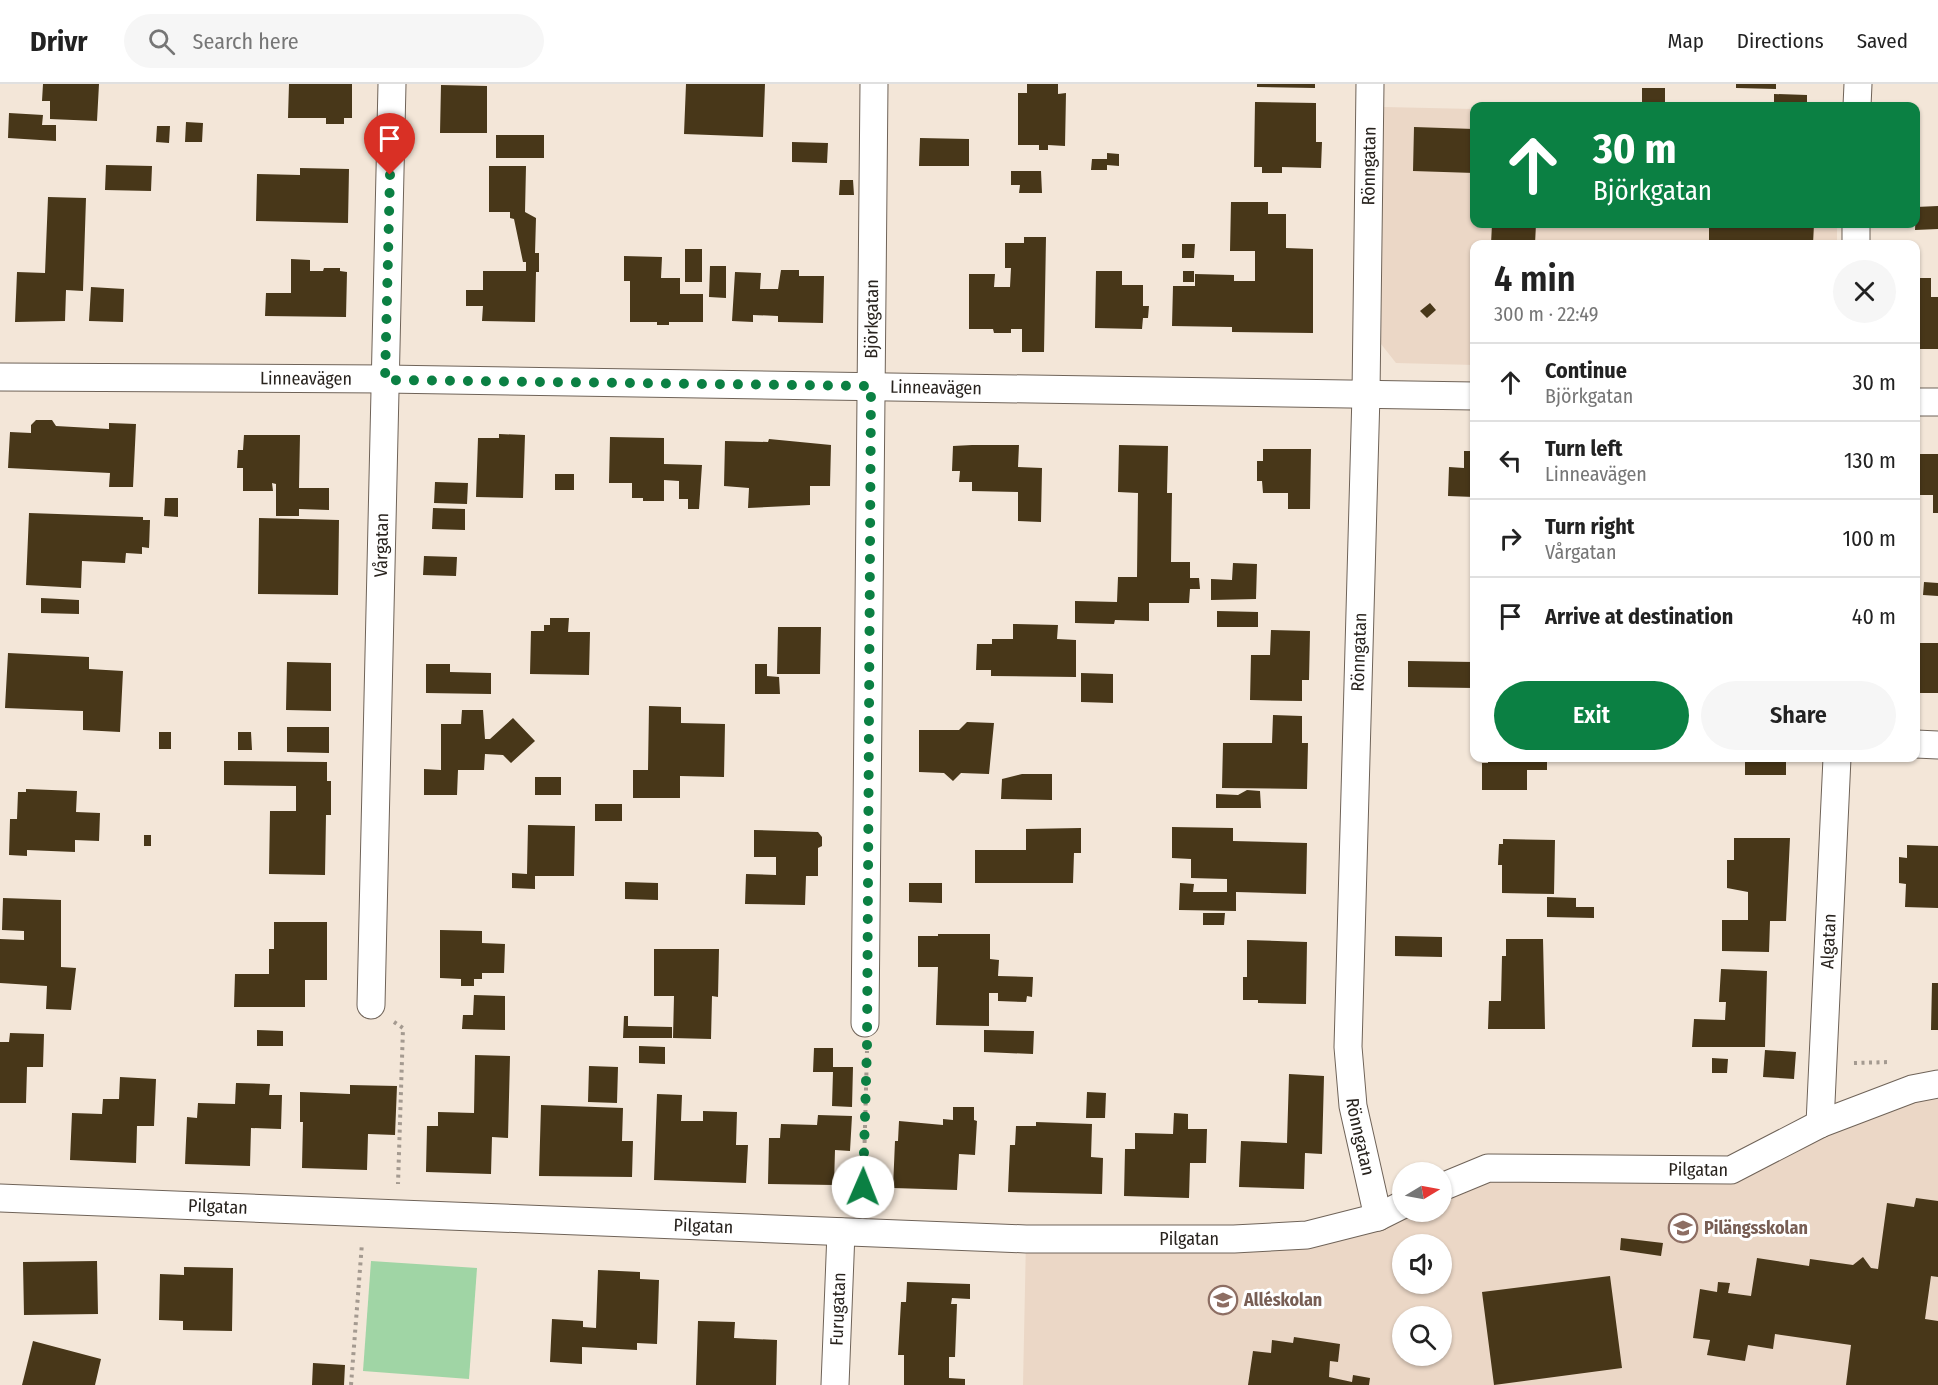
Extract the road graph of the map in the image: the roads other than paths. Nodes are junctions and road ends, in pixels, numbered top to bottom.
1 (392, 84) edge
2 (874, 84) edge
3 (1370, 84) edge
4 (1858, 84) edge
5 (1857, 102) edge
6 (0, 377) edge
7 (385, 380) junction
8 (871, 386) junction
9 (1366, 394) junction
10 (1470, 396) edge
11 (1920, 402) edge
12 (1938, 402) edge
13 (1920, 744) edge
14 (1938, 745) edge
15 (1837, 762) edge
16 (371, 1005) road end
17 (865, 1023) road end
18 (1938, 1084) edge
19 (1820, 1124) junction
20 (1452, 1183) edge
21 (0, 1198) edge
22 (1392, 1210) edge
23 (1378, 1217) junction
24 (852, 1233) junction
25 (835, 1385) edge

1 - 7 street, Vårgatan
2 - 8 street, Björkgatan
3 - 9 street, Rönngatan
4 - 5 street
6 - 7 street, Linneavägen
7 - 8 street, Linneavägen
7 - 16 street, Vårgatan
8 - 9 street, Linneavägen
8 - 17 street, Björkgatan
9 - 10 street, Linneavägen
9 - 23 street, Rönngatan
11 - 12 street
13 - 14 street
15 - 19 street, Algatan
18 - 19 street, Pilgatan
19 - 20 street, Pilgatan
21 - 24 street, Pilgatan
22 - 23 street, Pilgatan
23 - 24 street, Pilgatan
24 - 25 street, Furugatan

